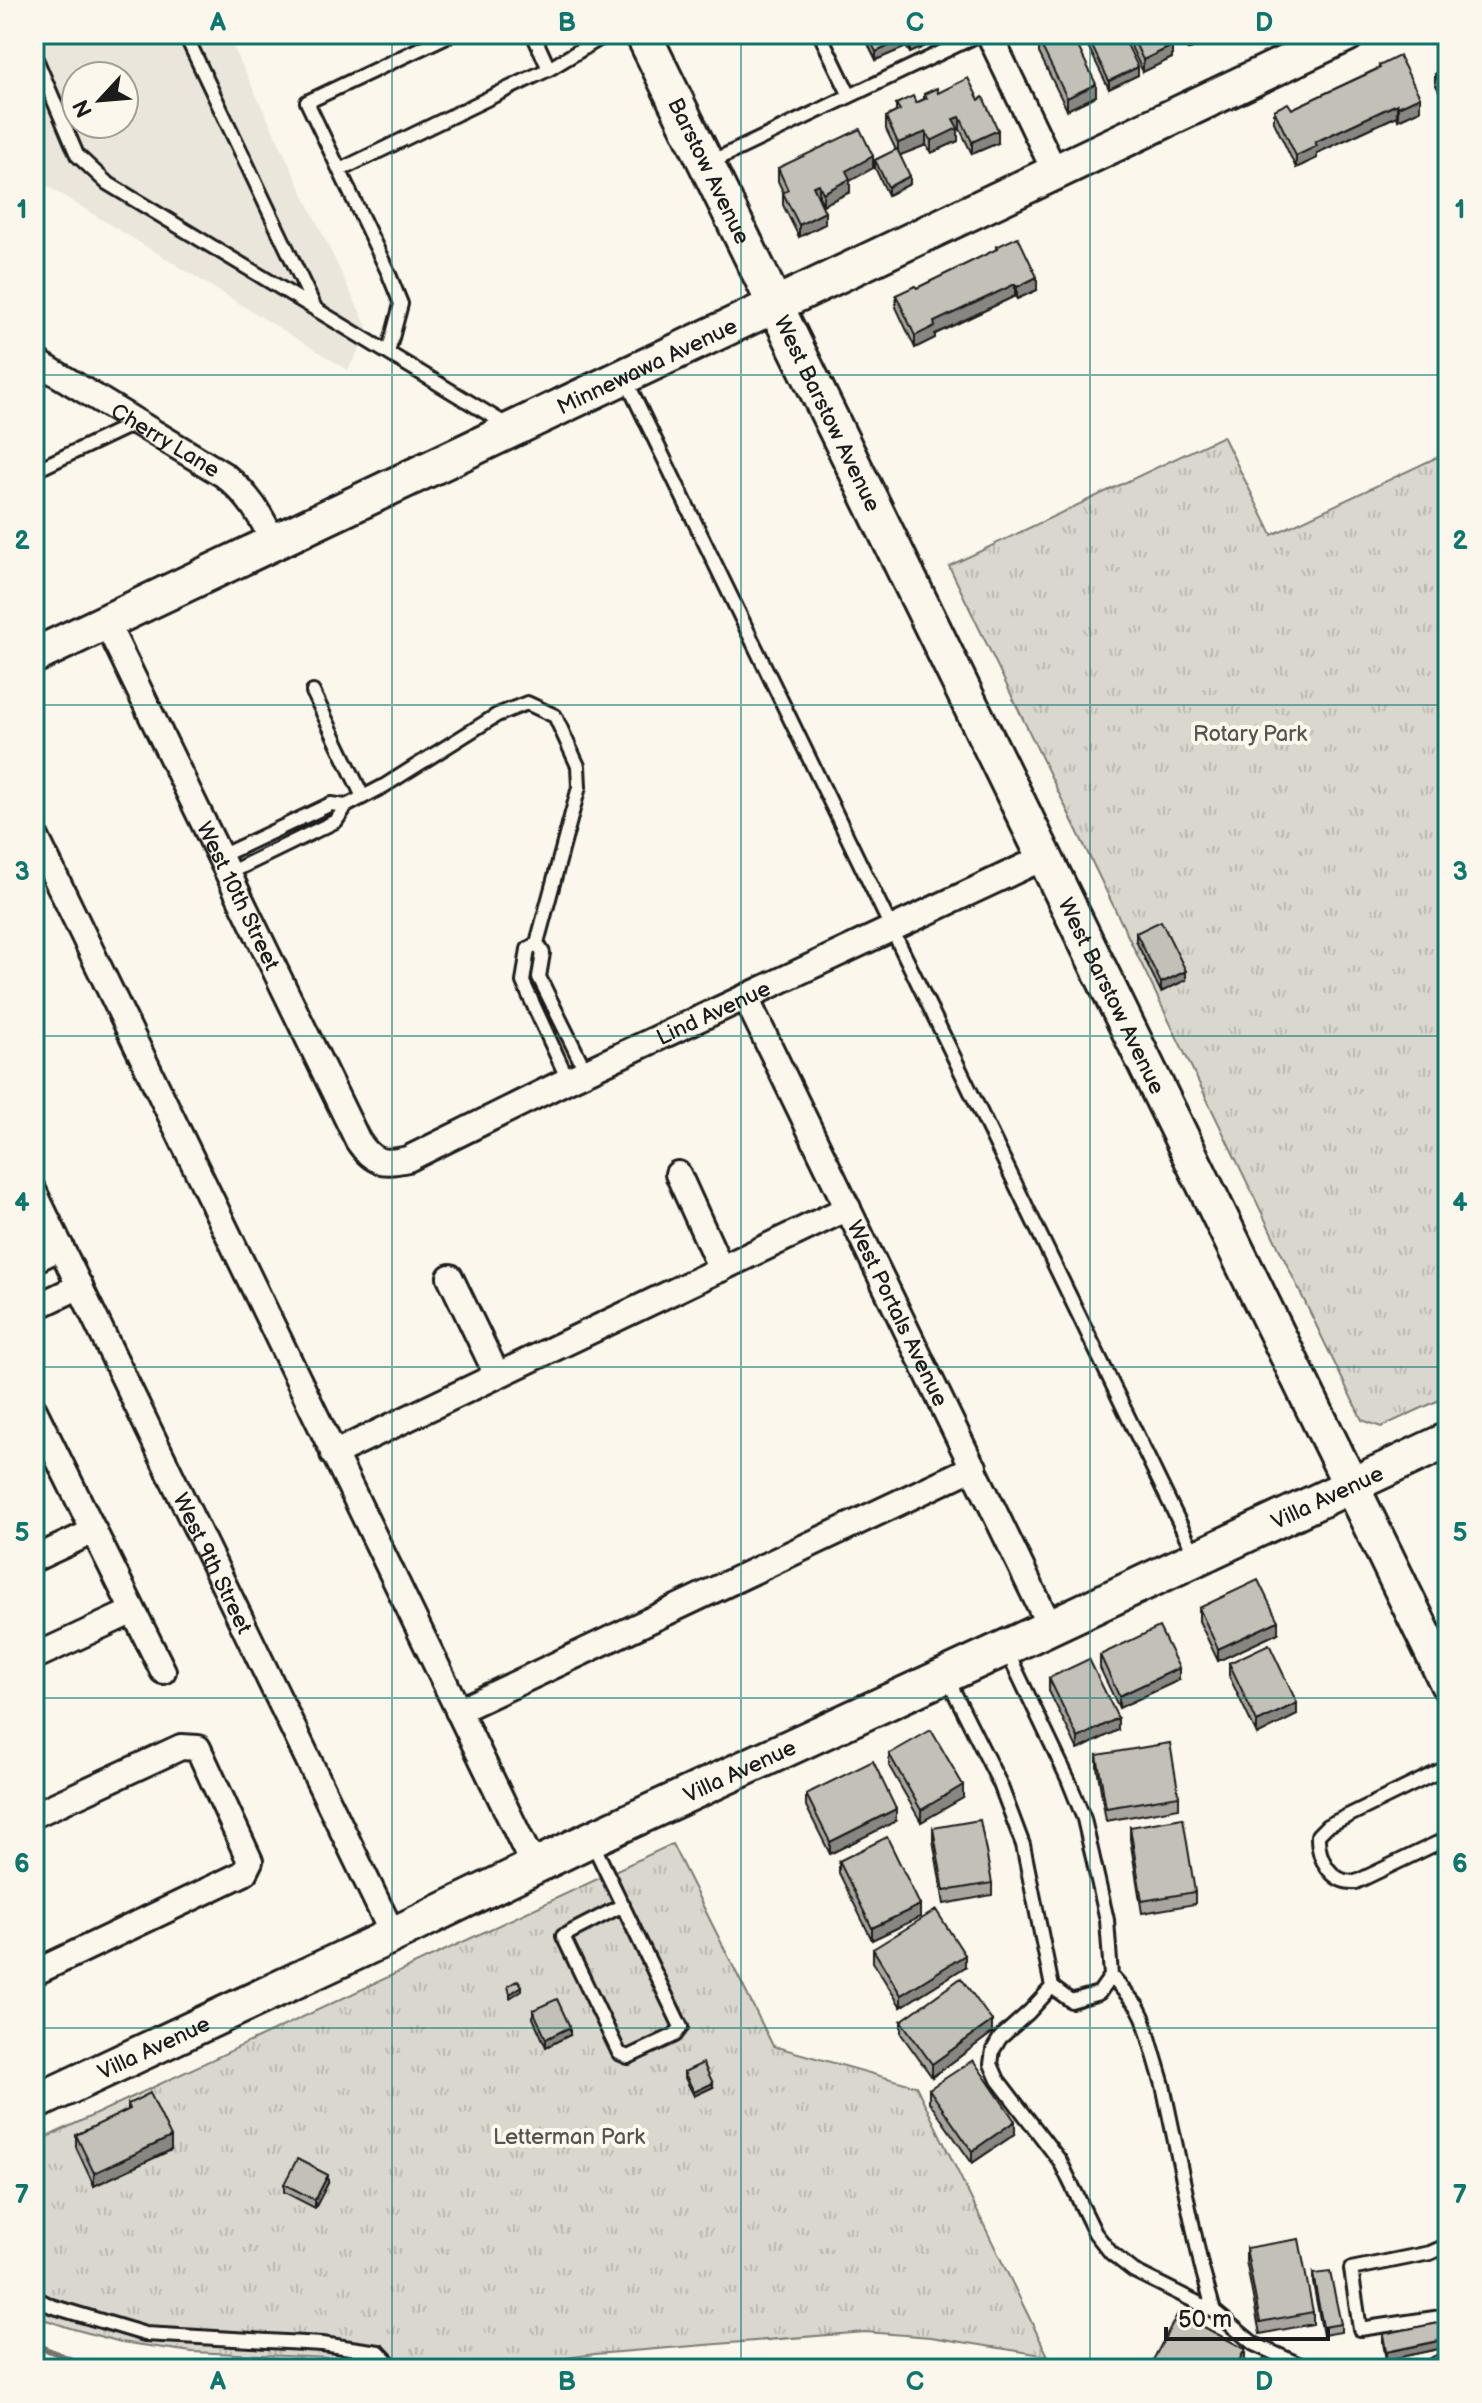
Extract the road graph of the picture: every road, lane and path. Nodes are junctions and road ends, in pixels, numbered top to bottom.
1 (185, 34) edge
2 (451, 34) edge
3 (533, 34) edge
4 (607, 34) edge
5 (643, 34) edge
6 (820, 34) edge
7 (980, 34) edge
8 (989, 34) edge
9 (1347, 34) edge
10 (34, 54) edge
11 (549, 69) junction
12 (850, 96) junction
13 (706, 165) junction
14 (340, 170) junction
15 (1055, 172) junction
16 (777, 305) junction
17 (316, 310) junction
18 (388, 353) junction
19 (34, 360) edge
20 (625, 377) junction
21 (135, 423) junction
22 (514, 429) junction
23 (34, 471) edge
24 (274, 542) junction
25 (106, 622) junction
26 (34, 656) edge
27 (313, 692) dead end
28 (363, 797) junction
29 (346, 806) junction
30 (34, 833) edge
31 (1045, 857) junction
32 (225, 865) junction
33 (892, 930) junction
34 (537, 943) junction
35 (746, 998) junction
36 (577, 1076) junction
37 (380, 1162) joint
38 (678, 1174) dead end
39 (34, 1192) edge
40 (848, 1208) junction
41 (61, 1247) junction
42 (34, 1260) edge
43 (721, 1269) junction
44 (450, 1277) dead end
45 (80, 1286) junction
46 (34, 1308) edge
47 (497, 1375) junction
48 (34, 1410) edge
49 (40, 1436) edge
50 (1448, 1440) edge
51 (333, 1454) junction
52 (974, 1467) junction
53 (1351, 1485) junction
54 (94, 1531) junction
55 (1196, 1558) junction
56 (34, 1559) edge
57 (133, 1611) junction
58 (1050, 1627) junction
59 (1005, 1648) junction
60 (34, 1657) edge
61 (163, 1671) dead end
62 (945, 1676) junction
63 (1448, 1684) edge
64 (458, 1711) junction
65 (1448, 1767) edge
66 (34, 1815) edge
67 (1448, 1838) edge
68 (591, 1839) junction
69 (534, 1867) junction
70 (623, 1905) junction
71 (393, 1935) junction
72 (34, 1973) edge
73 (1111, 1976) junction
74 (1052, 1987) junction
75 (34, 2103) edge
76 (1448, 2245) edge
77 (34, 2297) edge
78 (1214, 2311) junction
79 (1448, 2316) edge
80 (395, 2369) edge
81 (1309, 2369) edge

1 - 17 lane
2 - 14 lane
3 - 11 lane
4 - 11 lane
5 - 13 main road, Barstow Avenue
6 - 12 lane
7 - 12 lane
8 - 15 street
9 - 15 main road, Minnewawa Avenue
10 - 17 lane
11 - 14 lane
12 - 13 lane
13 - 16 main road, Barstow Avenue
14 - 18 lane
15 - 16 main road, Minnewawa Avenue
16 - 20 main road, Minnewawa Avenue
16 - 31 main road, West Barstow Avenue
17 - 18 lane
18 - 22 lane
19 - 21 street, Cherry Lane
20 - 22 main road, Minnewawa Avenue
20 - 33 lane
21 - 23 lane
21 - 24 street, Cherry Lane
22 - 24 main road, Minnewawa Avenue
24 - 25 main road, Minnewawa Avenue
25 - 26 main road, Minnewawa Avenue
25 - 32 street, West 10th Street
27 - 28 lane
28 - 29 lane
28 - 34 lane
29 - 32 lane
29 - 32 lane
30 - 51 street
31 - 33 street, Lind Avenue
31 - 53 main road, West Barstow Avenue
32 - 37 street, West 10th Street
33 - 35 street, Lind Avenue
33 - 55 lane
34 - 36 lane
34 - 36 lane
35 - 36 street, Lind Avenue
35 - 40 street, West Portals Avenue
36 - 37 street, Lind Avenue
38 - 43 street
39 - 41 street, West 9th Street
40 - 43 street
40 - 52 street, West Portals Avenue
41 - 42 street
41 - 45 street, West 9th Street
43 - 47 street
44 - 47 street
45 - 46 street
45 - 71 street, West 9th Street
47 - 51 street
48 - 49 street
49 - 54 street
50 - 53 main road, Villa Avenue
51 - 64 street
52 - 58 street, West Portals Avenue
52 - 64 street
53 - 55 main road, Villa Avenue
53 - 63 main road, West Barstow Avenue
54 - 56 street
54 - 57 street
55 - 58 main road, Villa Avenue
57 - 60 street
57 - 61 street
58 - 59 main road, Villa Avenue
59 - 62 main road, Villa Avenue
59 - 73 lane
62 - 68 main road, Villa Avenue
62 - 74 lane
64 - 69 street
65 - 67 lane
66 - 72 street
68 - 69 main road, Villa Avenue
68 - 70 lane
69 - 71 main road, Villa Avenue
70 - 70 lane
71 - 75 main road, Villa Avenue
73 - 74 lane
73 - 78 lane
74 - 78 lane
76 - 79 lane
77 - 80 lane
78 - 81 lane

